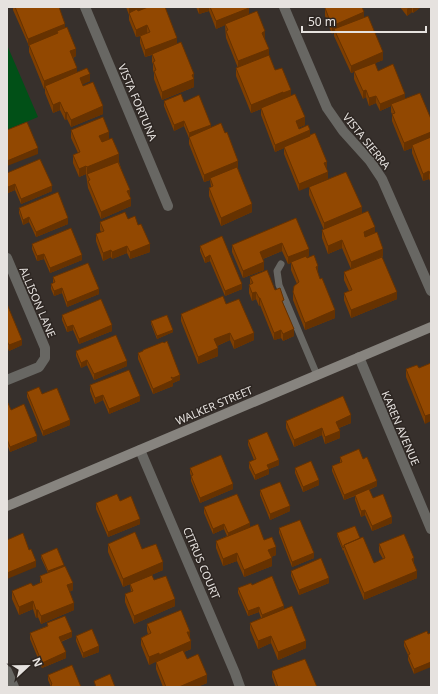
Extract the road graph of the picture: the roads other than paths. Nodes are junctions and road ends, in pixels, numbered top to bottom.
1 (85, 7) edge
2 (284, 7) edge
3 (168, 206) dead end
4 (7, 258) edge
5 (281, 264) dead end
6 (431, 291) edge
7 (431, 327) edge
8 (359, 357) junction
9 (317, 375) junction
10 (7, 380) edge
11 (140, 450) junction
12 (7, 506) edge
13 (431, 529) edge
14 (7, 671) edge
15 (14, 687) edge
16 (240, 687) edge

1 - 3 street, VISTA FORTUNA
2 - 6 street, VISTA SIERRA
4 - 10 street, ALLISON LANE
5 - 9 lane
7 - 8 main road, WALKER STREET
8 - 9 main road, WALKER STREET
8 - 13 street, KAREN AVENUE
9 - 11 main road, WALKER STREET
11 - 12 main road, WALKER STREET
11 - 16 street, CITRUS COURT
14 - 15 street

